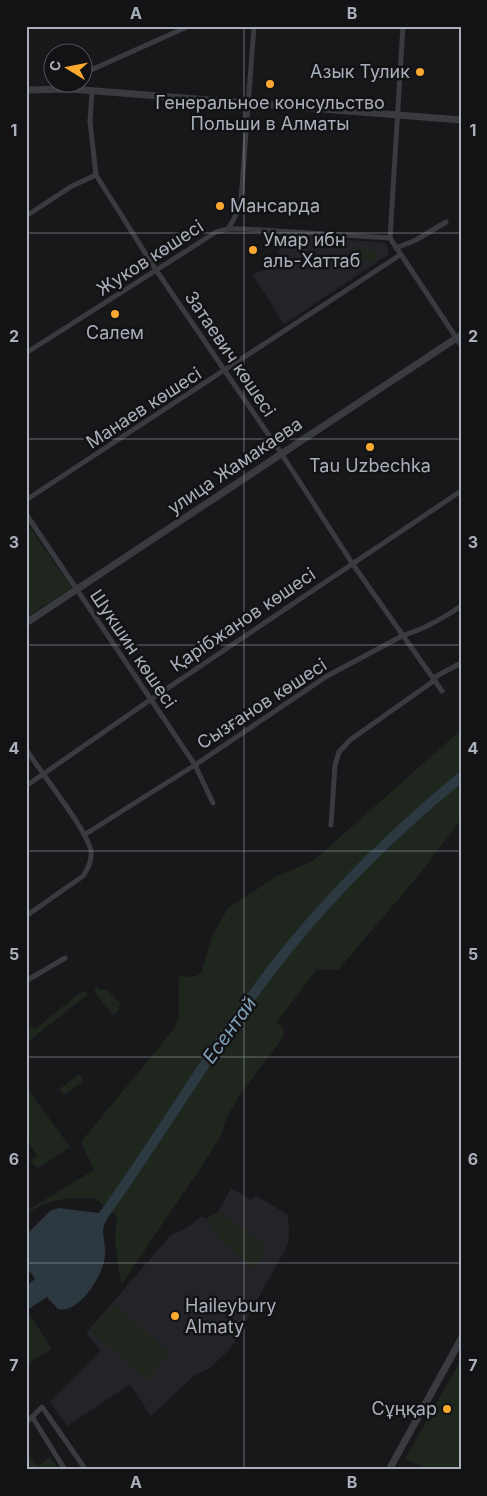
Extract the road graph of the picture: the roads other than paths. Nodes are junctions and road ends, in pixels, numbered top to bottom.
1 (189, 26) edge
2 (254, 26) edge
3 (402, 26) edge
4 (92, 70) edge
5 (42, 89) edge
6 (26, 90) edge
7 (92, 91) edge
8 (92, 92) edge
9 (248, 102) junction
10 (396, 115) junction
11 (461, 120) edge
12 (96, 175) junction
13 (26, 216) edge
14 (446, 222) dead end
15 (228, 229) junction
16 (390, 238) junction
17 (396, 248) junction
18 (400, 255) junction
19 (156, 270) junction
20 (458, 336) edge
21 (461, 344) edge
22 (26, 352) edge
23 (225, 372) junction
24 (281, 453) junction
25 (461, 491) edge
26 (26, 500) edge
27 (26, 514) edge
28 (352, 564) junction
29 (77, 589) junction
30 (461, 606) edge
31 (26, 623) edge
32 (404, 635) junction
33 (461, 662) edge
34 (434, 679) junction
35 (442, 691) dead end
36 (150, 700) junction
37 (26, 750) edge
38 (195, 765) junction
39 (43, 775) junction
40 (26, 786) edge
41 (213, 802) dead end
42 (331, 825) dead end
43 (84, 835) junction
44 (26, 916) edge
45 (65, 958) dead end
46 (26, 981) edge
47 (461, 1339) edge
48 (32, 1418) junction
49 (26, 1423) edge
50 (65, 1470) edge
51 (86, 1470) edge
52 (388, 1470) edge

1 - 4 street
2 - 9 street
3 - 10 street
5 - 6 street
7 - 9 street
8 - 12 street, Затаевич көшесі
9 - 10 street
9 - 15 street
10 - 11 street
10 - 16 street
12 - 13 street
12 - 19 street, Затаевич көшесі
14 - 17 street
15 - 16 street, Жуков көшесі
15 - 19 street, Жуков көшесі
16 - 17 street
17 - 18 street
18 - 20 street
18 - 23 street, Манаев көшесі
19 - 22 street, Жуков көшесі
19 - 23 street, Затаевич көшесі
20 - 21 street
20 - 24 street, улица Жамакаева
23 - 24 street, Затаевич көшесі
23 - 26 street, Манаев көшесі
24 - 28 street, Затаевич көшесі
24 - 29 street, улица Жамакаева
25 - 28 street, Қарібжанов көшесі
27 - 29 street, Шукшин көшесі
28 - 32 street, Затаевич көшесі
28 - 36 street, Қарібжанов көшесі
29 - 31 street, улица Жамакаева
29 - 36 street, Шукшин көшесі
30 - 32 street, Сызғанов көшесі
32 - 34 street, Затаевич көшесі
32 - 38 street, Сызғанов көшесі
33 - 34 street
34 - 35 street, Затаевич көшесі
34 - 42 street
36 - 38 street, Шукшин көшесі
36 - 39 street, Қарібжанов көшесі
37 - 39 street
38 - 41 street, Шукшин көшесі
38 - 43 street, Сызғанов көшесі
39 - 40 street, Қарібжанов көшесі
39 - 43 street
43 - 44 street
45 - 46 street
47 - 52 street
48 - 49 street
48 - 50 street
48 - 51 street

